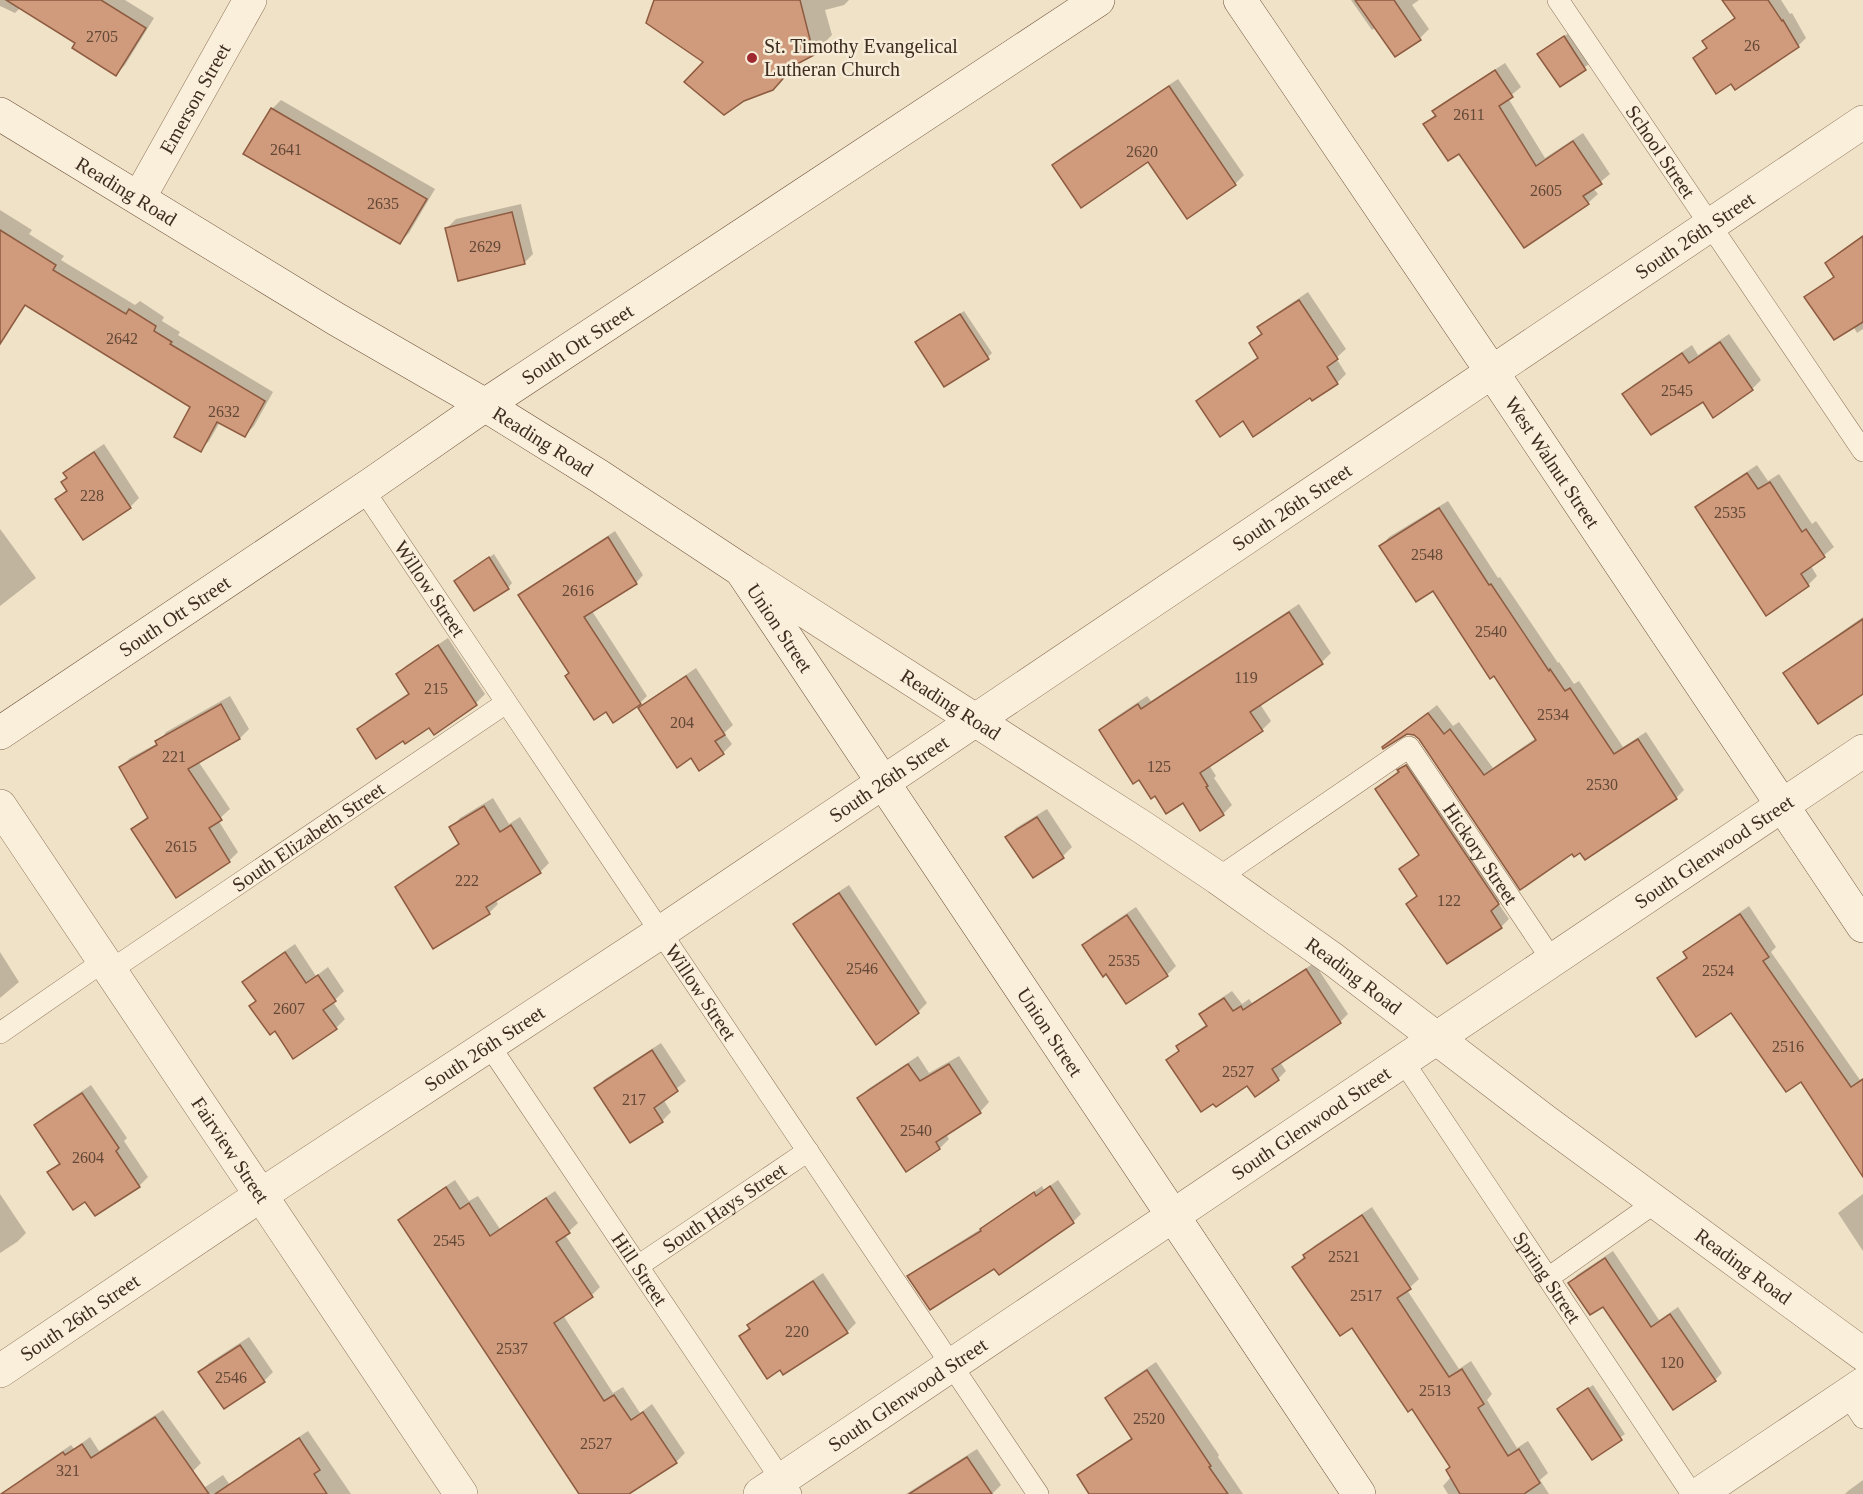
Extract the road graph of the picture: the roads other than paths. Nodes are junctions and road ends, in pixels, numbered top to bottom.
1 (250, 0) edge
2 (1098, 0) edge
3 (1240, 0) edge
4 (1558, 0) edge
5 (0, 114) edge
6 (1863, 122) edge
7 (139, 198) junction
8 (1710, 225) junction
9 (1492, 372) junction
10 (485, 405) junction
11 (1860, 441) edge
12 (363, 489) junction
13 (741, 570) junction
14 (506, 703) junction
15 (976, 720) junction
16 (0, 733) edge
17 (1863, 751) edge
18 (883, 783) junction
19 (1782, 805) junction
20 (0, 806) edge
21 (1218, 878) junction
22 (1863, 926) edge
23 (661, 932) junction
24 (1552, 960) junction
25 (107, 966) junction
26 (0, 1033) edge
27 (1436, 1038) junction
28 (489, 1045) junction
29 (1403, 1061) junction
30 (808, 1151) junction
31 (261, 1195) junction
32 (1656, 1202) junction
33 (1173, 1216) junction
34 (638, 1266) junction
35 (1548, 1278) junction
36 (1863, 1354) edge
37 (952, 1365) junction
38 (0, 1371) edge
39 (1858, 1398) edge
40 (778, 1489) edge
41 (461, 1494) edge
42 (1038, 1494) edge
43 (1359, 1494) edge
44 (1692, 1494) edge
45 (1699, 1494) edge

1 - 7 street, Emerson Street
2 - 10 street, South Ott Street
3 - 9 street, West Walnut Street
4 - 8 lane, School Street
5 - 7 street, Reading Road
6 - 8 street, South 26th Street
7 - 10 street, Reading Road
8 - 9 street, South 26th Street
8 - 11 lane, School Street
9 - 15 street, South 26th Street
9 - 19 street, West Walnut Street
10 - 12 street, South Ott Street
10 - 13 street, Reading Road
12 - 14 lane, Willow Street
12 - 16 street, South Ott Street
13 - 15 street, Reading Road
13 - 18 street, Union Street
14 - 23 lane, Willow Street
14 - 25 lane, South Elizabeth Street
15 - 18 street, South 26th Street
15 - 21 street, Reading Road
17 - 19 street, South Glenwood Street
18 - 23 street, South 26th Street
18 - 33 street, Union Street
19 - 22 street, West Walnut Street
19 - 24 street, South Glenwood Street
20 - 25 street, Fairview Street
21 - 24 lane, Hickory Street
21 - 27 street, Reading Road
23 - 28 street, South 26th Street
23 - 30 lane, Willow Street
24 - 27 street, South Glenwood Street
25 - 26 lane, South Elizabeth Street
25 - 31 street, Fairview Street
27 - 29 street, South Glenwood Street
27 - 32 street, Reading Road
28 - 31 street, South 26th Street
28 - 34 lane, Hill Street
29 - 33 street, South Glenwood Street
29 - 35 lane, Spring Street
30 - 34 lane, South Hays Street
30 - 37 lane, Willow Street
31 - 38 street, South 26th Street
31 - 41 street, Fairview Street
32 - 35 lane
32 - 36 street, Reading Road
33 - 37 street, South Glenwood Street
33 - 43 street, Union Street
34 - 40 lane, Hill Street
35 - 44 lane, Spring Street
37 - 40 street, South Glenwood Street
37 - 42 lane, Willow Street
39 - 45 street

